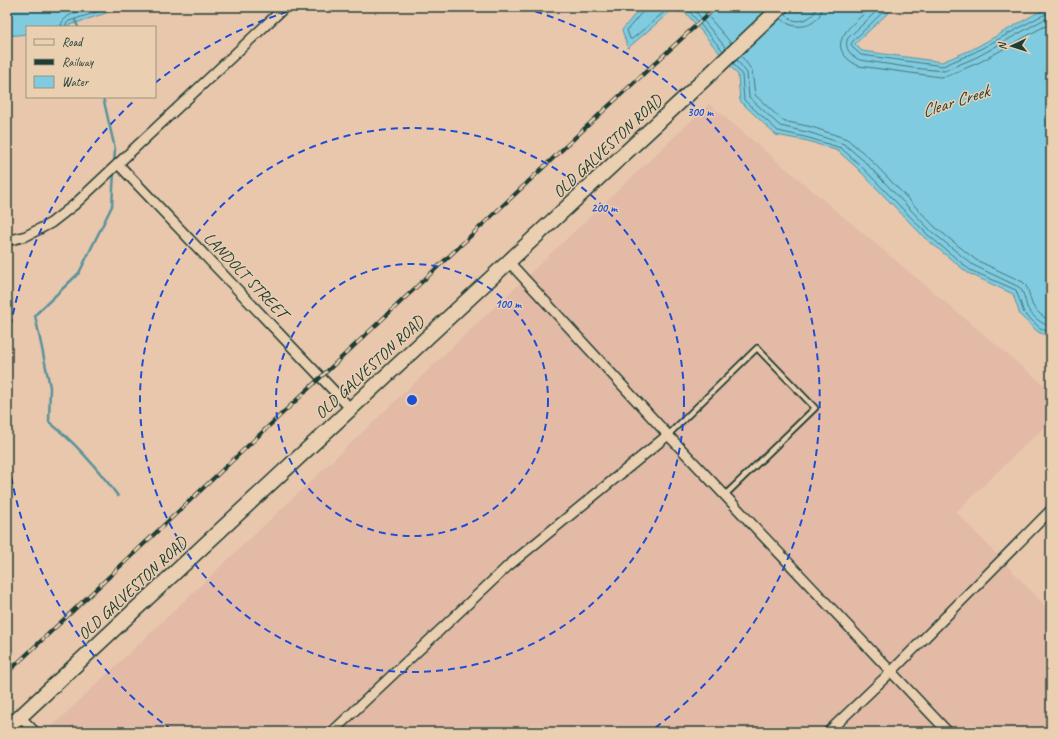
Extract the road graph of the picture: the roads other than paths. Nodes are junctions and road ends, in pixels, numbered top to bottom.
1 (285, 7) edge
2 (780, 7) edge
3 (118, 164) junction
4 (7, 241) edge
5 (508, 261) junction
6 (351, 409) junction
7 (668, 435) junction
8 (725, 495) junction
9 (1051, 510) edge
10 (892, 671) junction
11 (20, 717) junction
12 (7, 729) edge
13 (35, 732) edge
14 (332, 732) edge
15 (828, 732) edge
16 (948, 732) edge

1 - 3 street
2 - 5 main road, OLD GALVESTON ROAD
3 - 4 street
3 - 6 street, LANDOLT STREET
5 - 6 main road, OLD GALVESTON ROAD
5 - 7 street
6 - 11 main road, OLD GALVESTON ROAD
7 - 8 street
7 - 8 lane
7 - 14 street
8 - 10 street
9 - 10 street
10 - 15 street
10 - 16 street
11 - 12 main road, OLD GALVESTON ROAD
11 - 13 street

